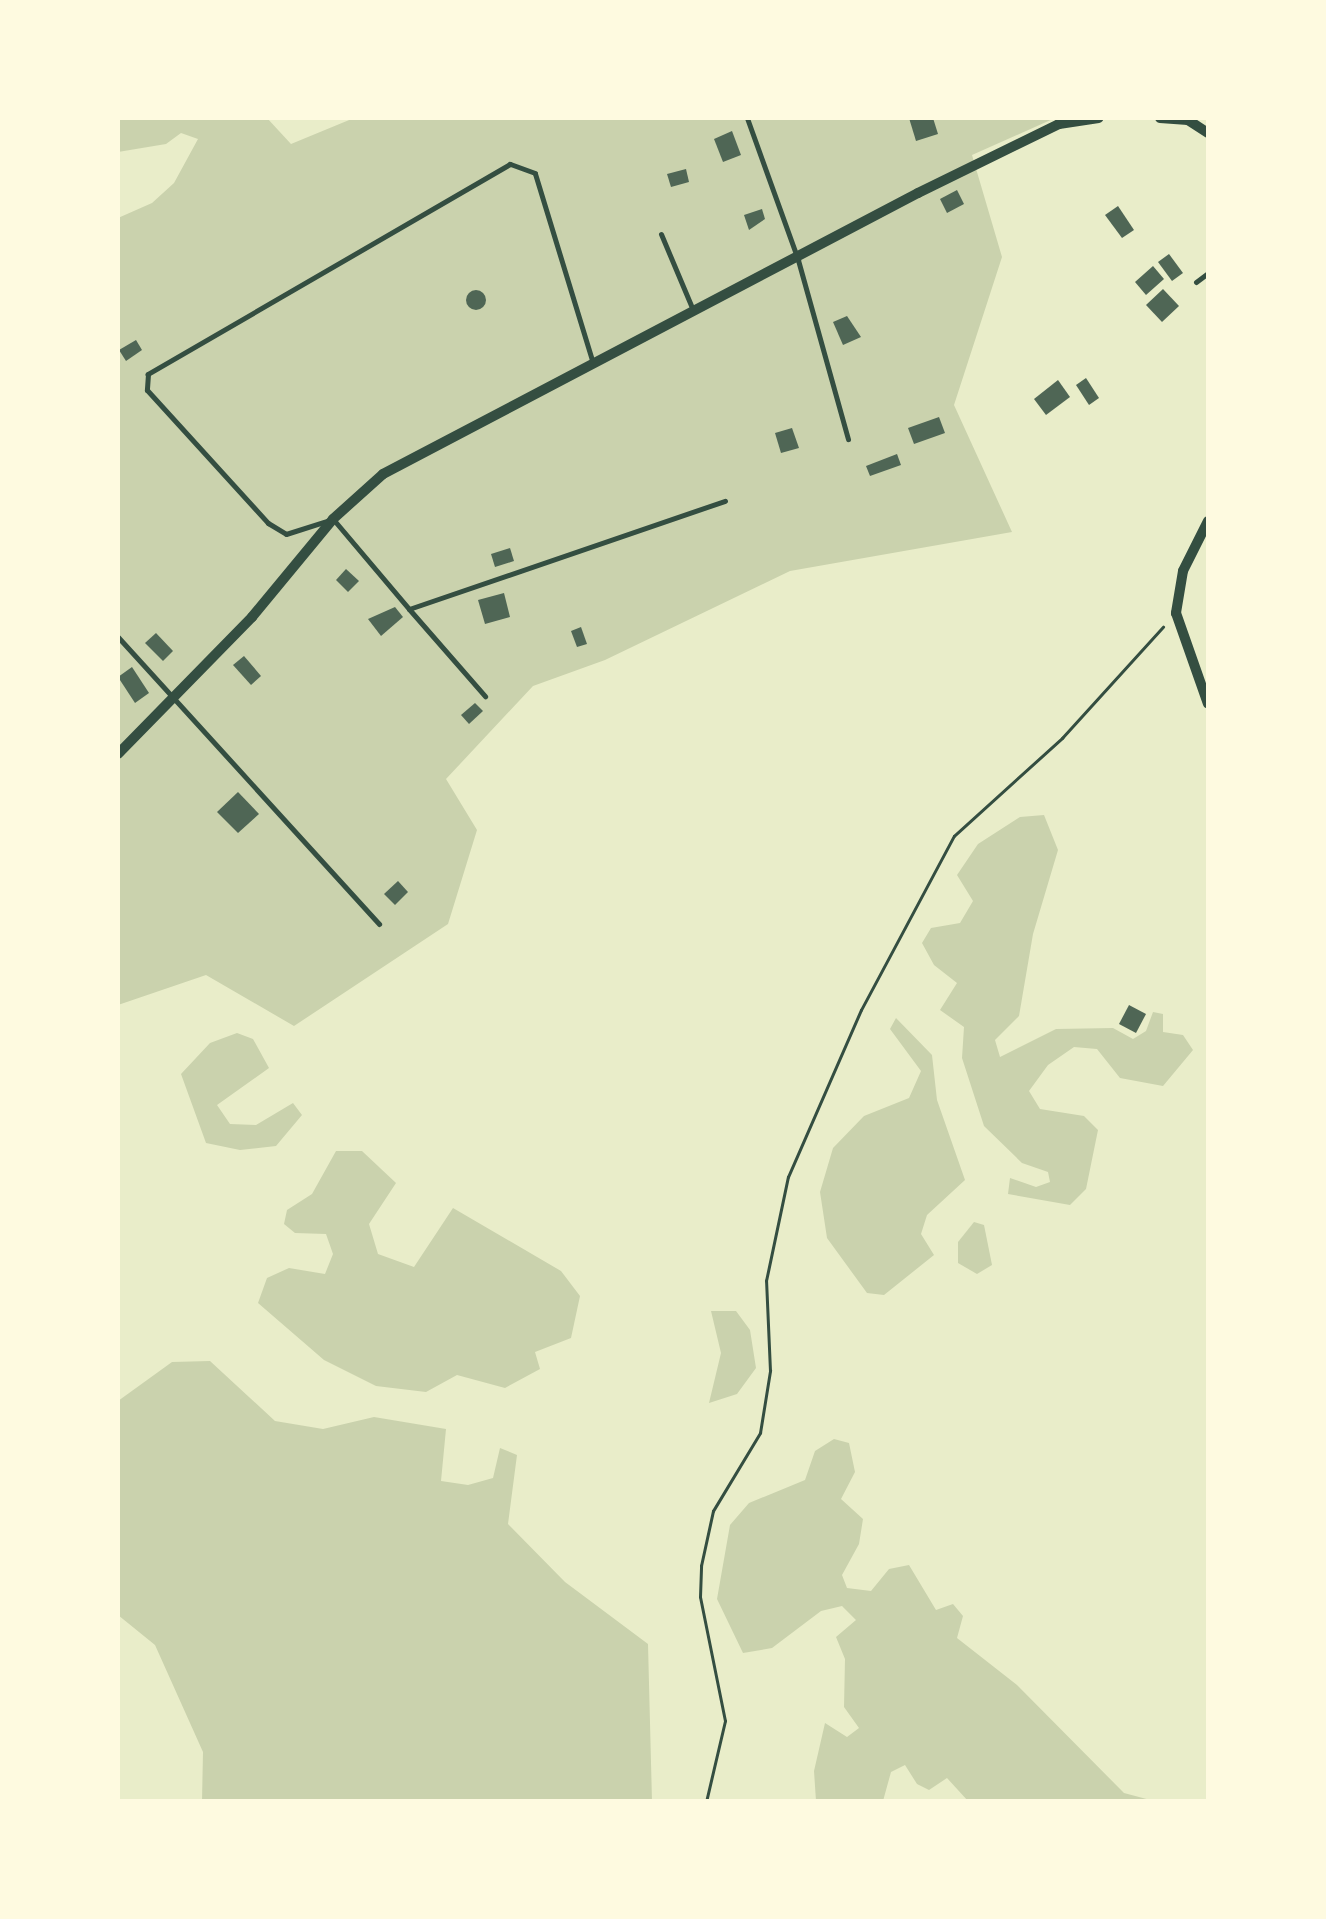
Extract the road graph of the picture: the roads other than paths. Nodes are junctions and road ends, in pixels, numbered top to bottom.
1 (747, 118) edge
2 (1099, 118) edge
3 (1160, 118) edge
4 (1208, 133) edge
5 (662, 234) dead end
6 (798, 260) junction
7 (1208, 273) edge
8 (1196, 282) dead end
9 (694, 310) junction
10 (592, 360) junction
11 (848, 440) dead end
12 (726, 501) dead end
13 (333, 519) junction
14 (1208, 520) edge
15 (408, 608) junction
16 (118, 637) edge
17 (485, 696) dead end
18 (174, 697) junction
19 (1208, 704) edge
20 (118, 754) edge
21 (379, 924) dead end

1 - 6 lane
2 - 6 street
3 - 4 street
5 - 9 lane
6 - 9 street
6 - 11 lane
7 - 8 lane
9 - 10 street
10 - 13 street
10 - 13 lane
12 - 15 lane
13 - 15 lane
13 - 18 street
14 - 19 street
15 - 17 lane
16 - 18 lane
18 - 20 street
18 - 21 lane

